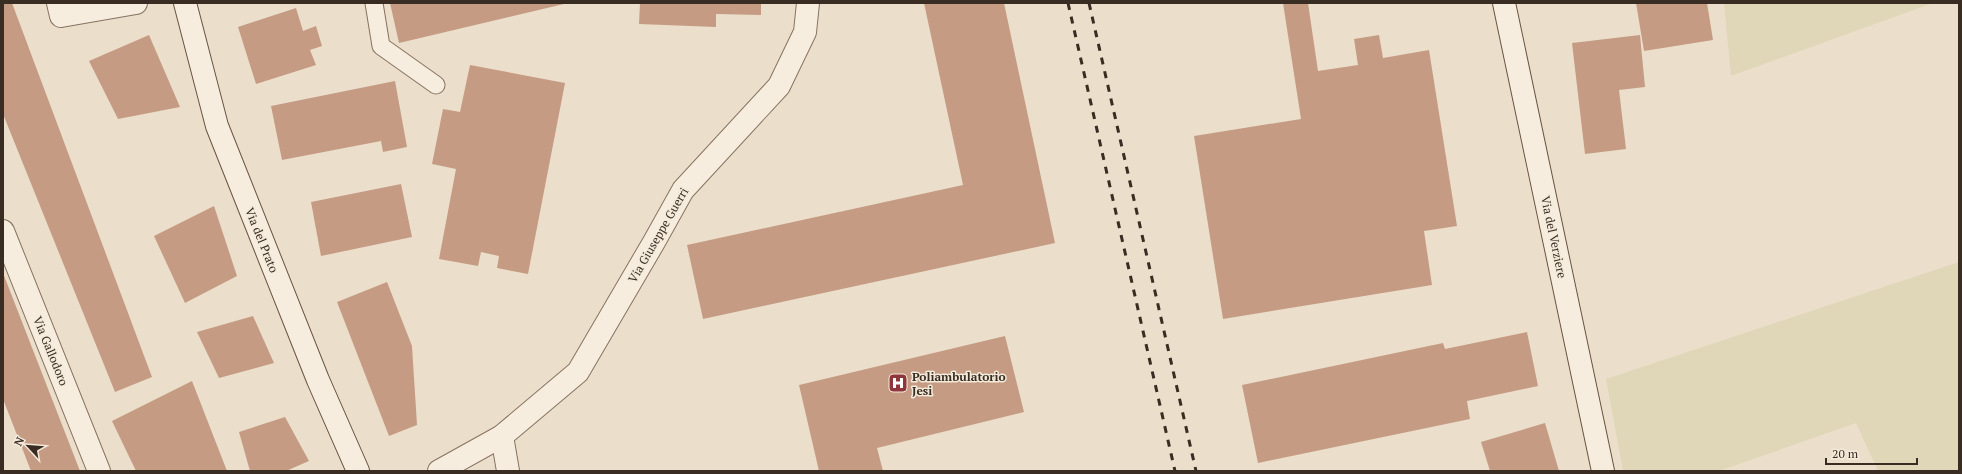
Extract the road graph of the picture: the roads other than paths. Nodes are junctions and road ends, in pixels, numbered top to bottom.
1 (58, 3) edge
2 (136, 3) edge
3 (185, 3) edge
4 (374, 3) edge
5 (808, 3) edge
6 (1504, 3) edge
7 (436, 85) dead end
8 (3, 231) edge
9 (502, 436) junction
10 (99, 471) edge
11 (358, 471) edge
12 (439, 471) edge
13 (508, 471) edge
14 (1604, 471) edge

1 - 2 street
3 - 11 street, Via del Prato
4 - 7 lane
5 - 9 street, Via Giuseppe Guerri
6 - 14 street, Via del Verziere
8 - 10 street, Via Gallodoro
9 - 12 street, Via Giuseppe Guerri
9 - 13 street

